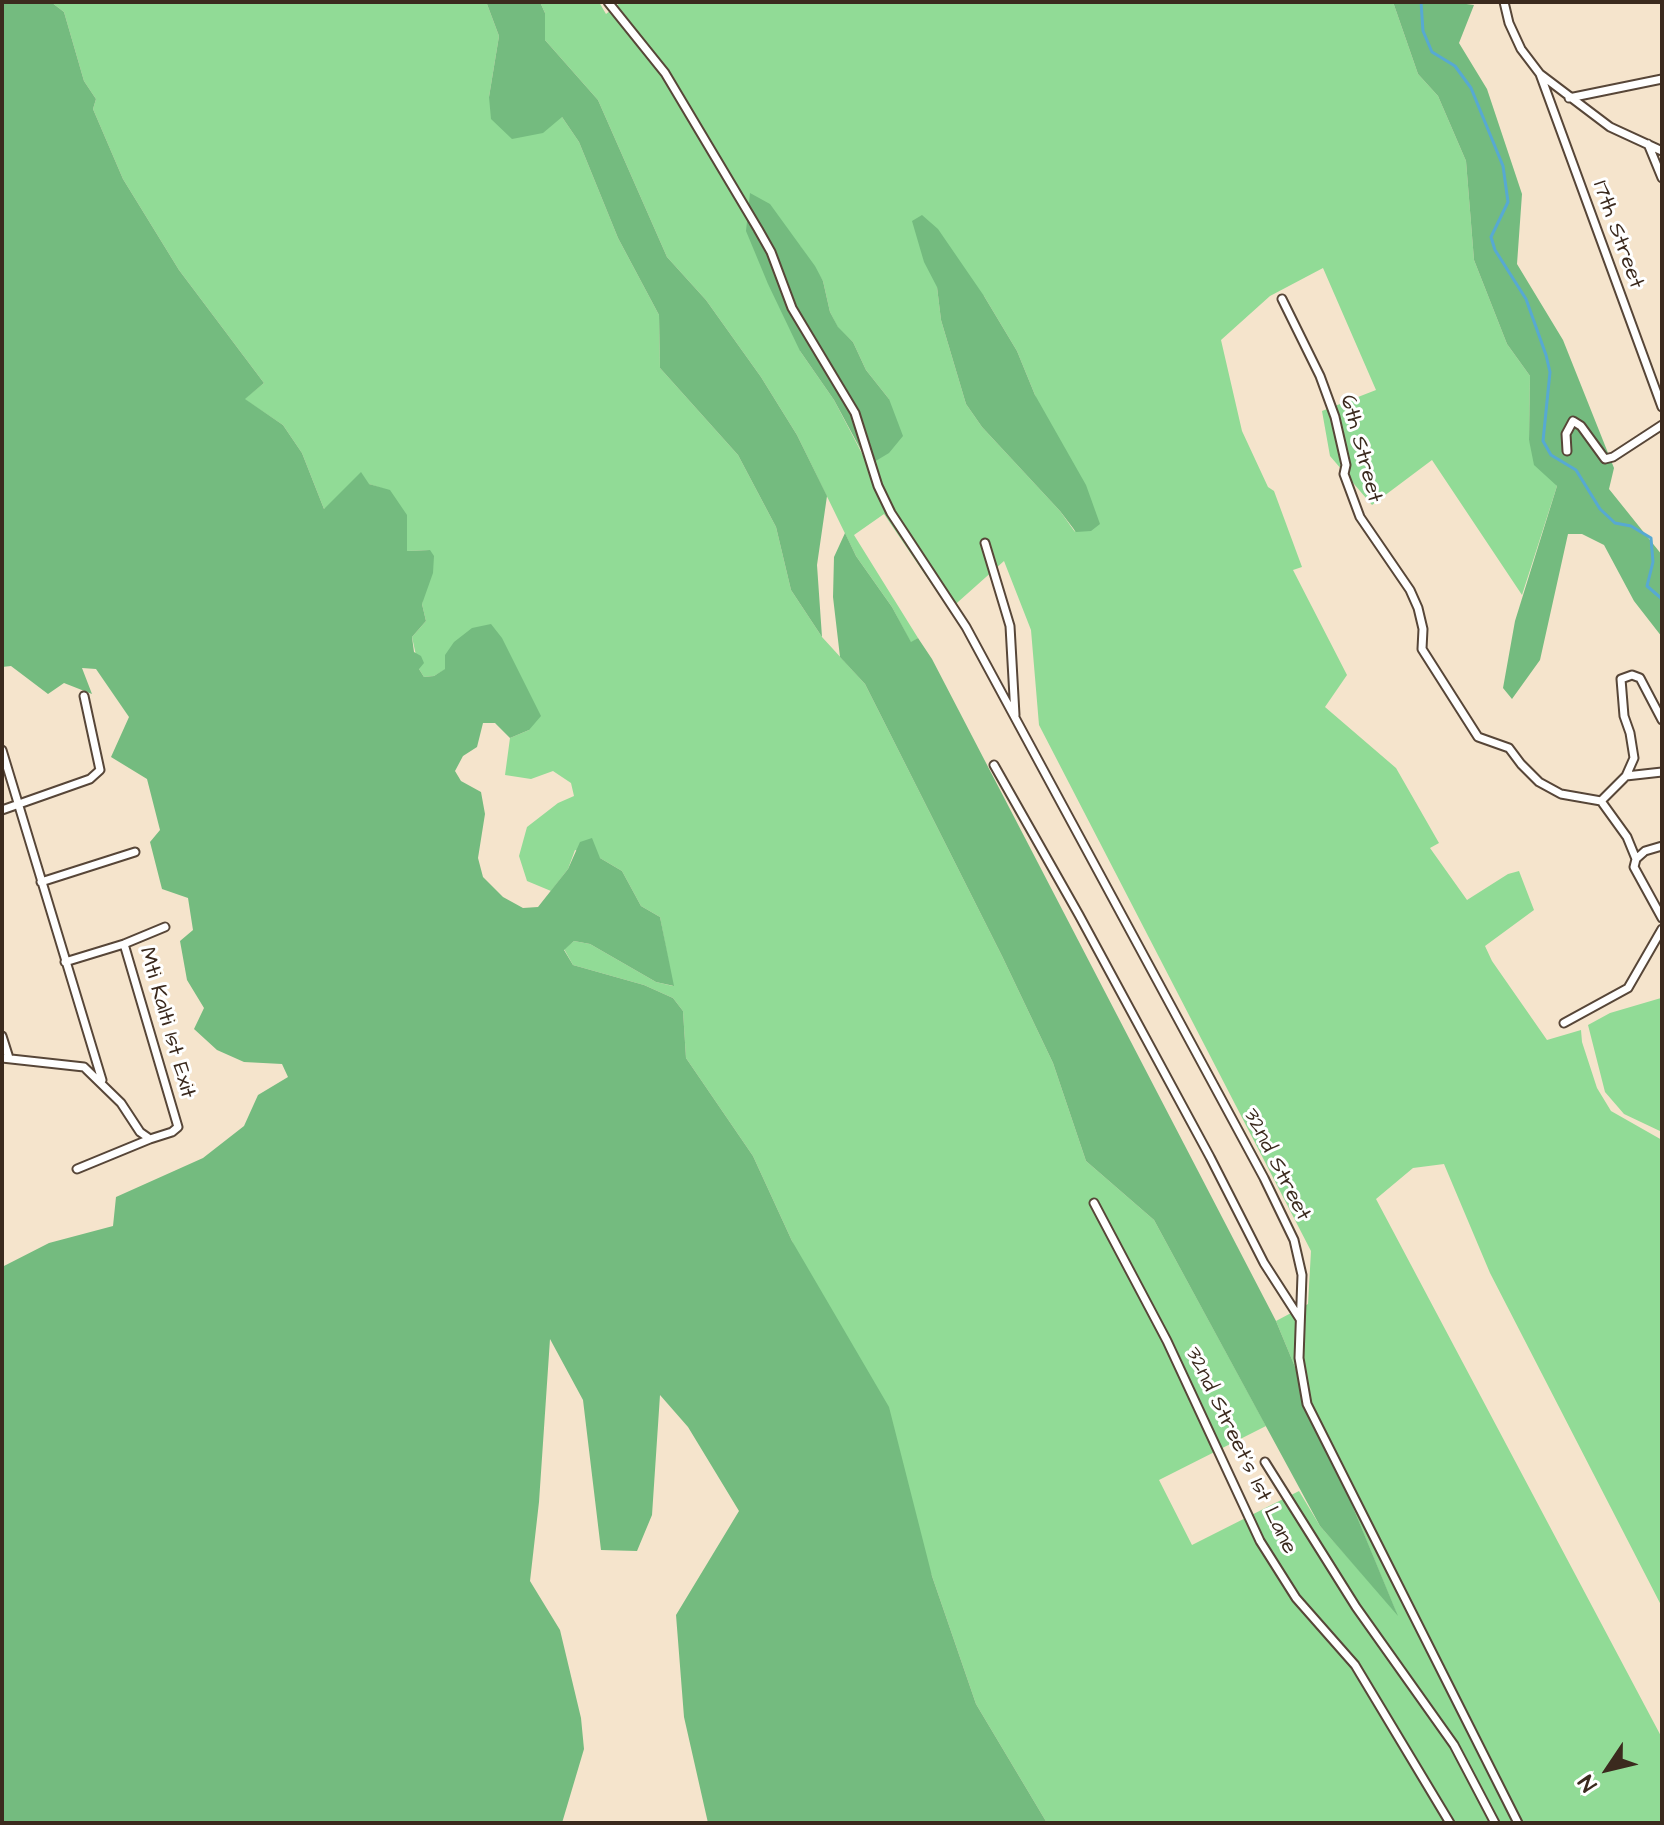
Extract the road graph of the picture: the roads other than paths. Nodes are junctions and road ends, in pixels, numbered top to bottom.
1 (608, 2) edge
2 (1504, 2) edge
3 (1540, 74) junction
4 (1662, 79) edge
5 (1569, 98) junction
6 (1648, 144) junction
7 (1662, 151) edge
8 (1662, 178) edge
9 (1282, 299) dead end
10 (1662, 407) edge
11 (1662, 425) edge
12 (1567, 451) dead end
13 (985, 543) dead end
14 (84, 696) dead end
15 (1016, 718) junction
16 (1662, 720) edge
17 (2, 750) edge
18 (994, 765) dead end
19 (1662, 772) edge
20 (1626, 776) junction
21 (1601, 801) junction
22 (17, 804) junction
23 (2, 810) edge
24 (1662, 846) edge
25 (135, 852) dead end
26 (1636, 859) junction
27 (41, 882) junction
28 (1662, 918) edge
29 (165, 927) dead end
30 (1662, 929) edge
31 (124, 944) junction
32 (65, 962) junction
33 (1564, 1023) dead end
34 (2, 1036) edge
35 (6, 1058) edge
36 (102, 1082) junction
37 (150, 1139) junction
38 (77, 1169) dead end
39 (1094, 1203) dead end
40 (1301, 1321) junction
41 (1265, 1462) dead end
42 (1450, 1823) edge
43 (1495, 1823) edge
44 (1518, 1823) edge

1 - 15 street, 32nd Street
2 - 3 street
3 - 5 street
3 - 10 street, 17th Street
4 - 5 street
5 - 6 street
6 - 7 street
6 - 8 street
9 - 21 street, 6th Street
11 - 12 street
13 - 15 street
14 - 22 street
15 - 40 street, 32nd Street
16 - 20 street
17 - 22 street
18 - 40 street
19 - 20 street
20 - 21 street
21 - 26 street
22 - 23 street
22 - 27 street
24 - 26 street
25 - 27 street
26 - 28 street
27 - 32 street
29 - 31 street
30 - 33 street
31 - 32 street, Mti Kalti 1st Exit
31 - 37 street, Mti Kalti 1st Exit
32 - 36 street
34 - 35 street
35 - 36 street
36 - 37 street
37 - 38 street
39 - 42 street, 32nd Street's 1st Lane
40 - 44 street, 32nd Street
41 - 43 street

